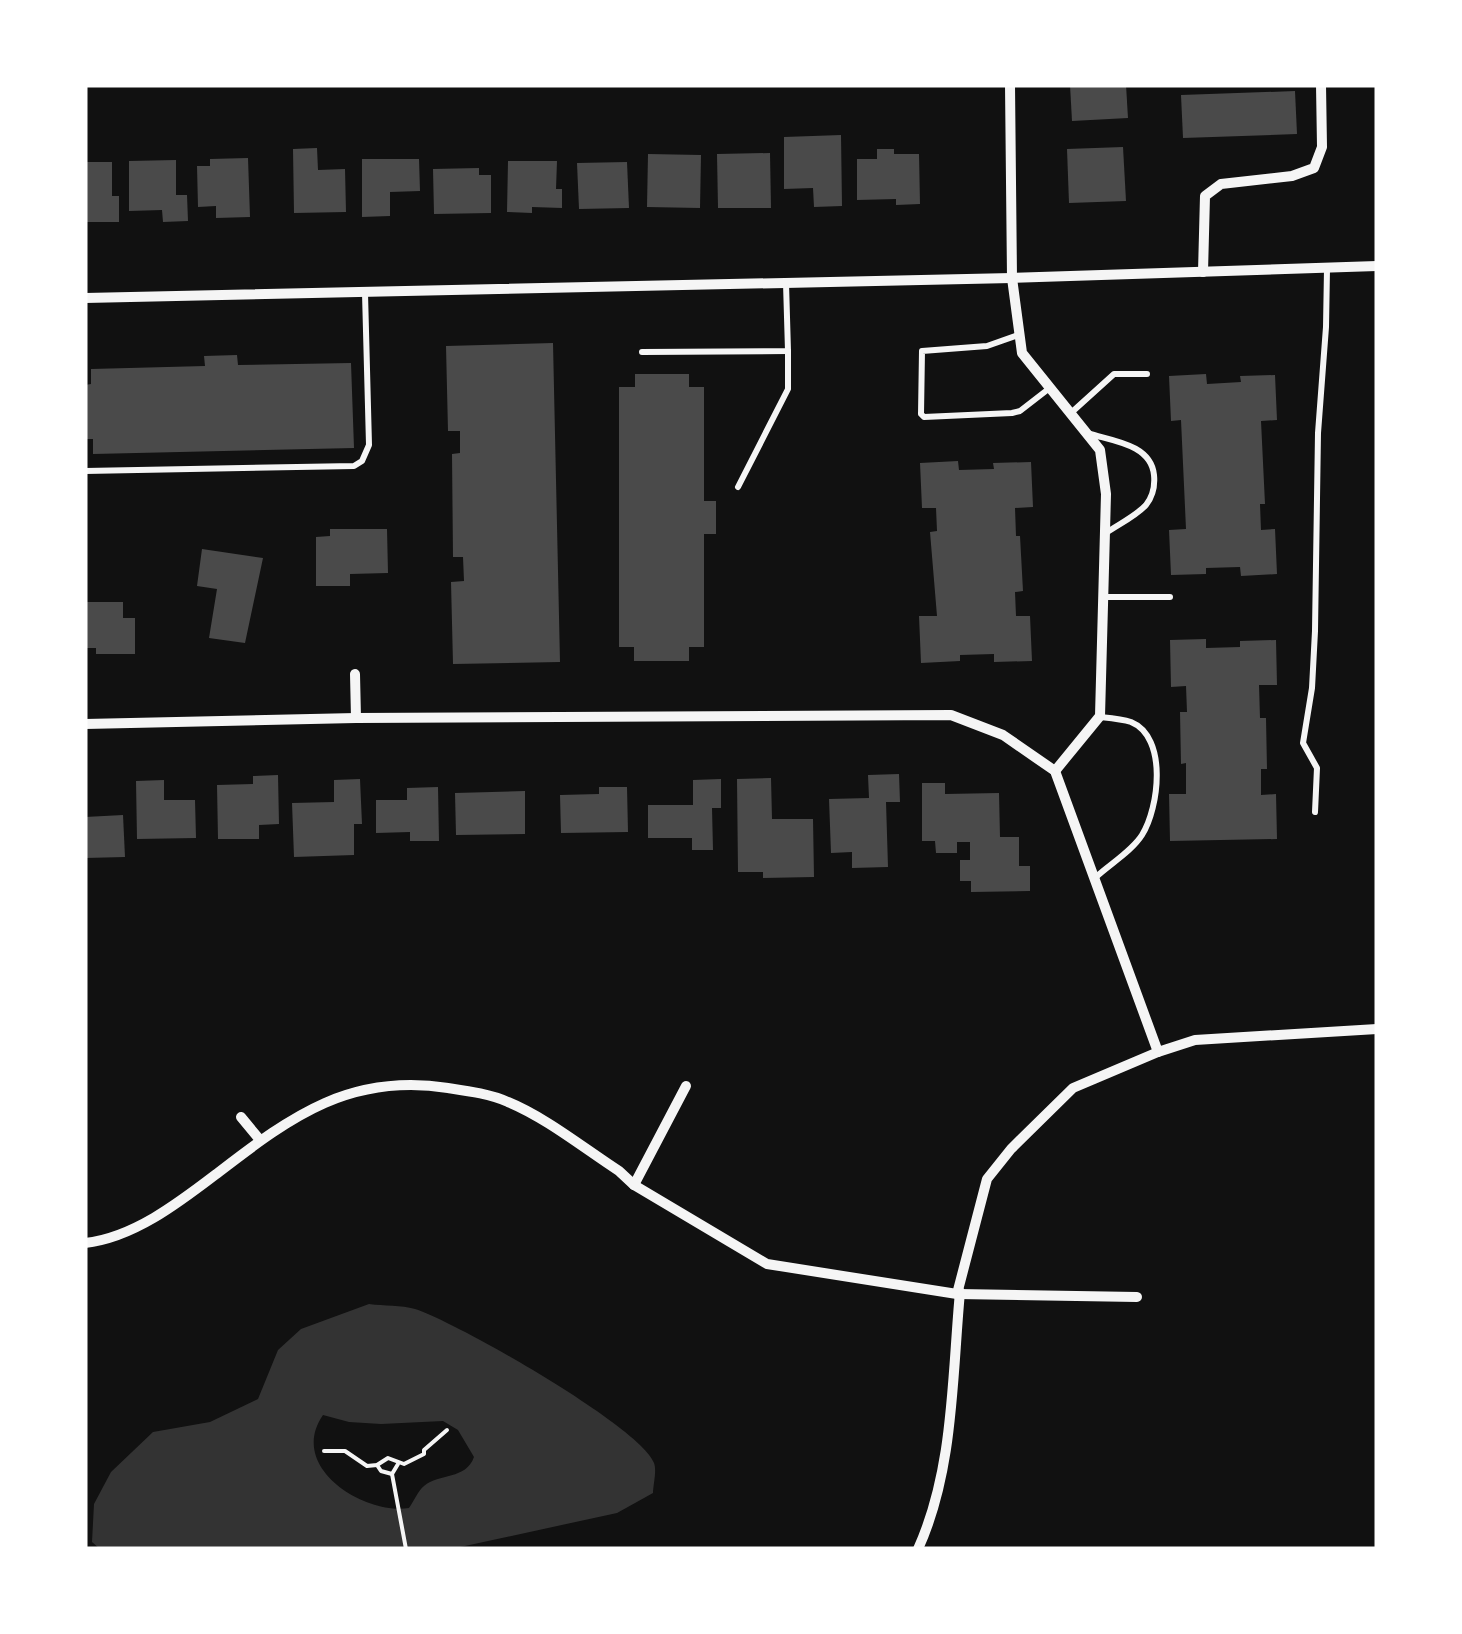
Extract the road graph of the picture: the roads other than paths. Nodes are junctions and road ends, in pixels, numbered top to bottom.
1 (1010, 85) edge
2 (1321, 85) edge
3 (1377, 266) edge
4 (1327, 268) junction
5 (1203, 272) junction
6 (1012, 278) junction
7 (786, 283) junction
8 (364, 292) junction
9 (85, 298) edge
10 (1020, 334) junction
11 (788, 351) junction
12 (642, 352) dead end
13 (1148, 374) dead end
14 (1050, 387) junction
15 (1072, 412) junction
16 (1088, 434) junction
17 (85, 471) edge
18 (738, 488) dead end
19 (1105, 533) junction
20 (1170, 596) dead end
21 (1104, 597) junction
22 (355, 674) dead end
23 (1100, 717) junction
24 (356, 718) junction
25 (85, 724) edge
26 (1055, 771) junction
27 (1315, 812) dead end
28 (1096, 877) junction
29 (1377, 1029) edge
30 (1158, 1052) junction
31 (686, 1086) dead end
32 (241, 1117) dead end
33 (260, 1140) junction
34 (634, 1185) junction
35 (85, 1244) edge
36 (958, 1293) junction
37 (1137, 1298) dead end
38 (918, 1549) edge

1 - 6 street
2 - 5 street
3 - 4 street
4 - 5 street
4 - 27 lane
5 - 6 street
6 - 7 street
6 - 10 street
7 - 8 street
7 - 11 lane
8 - 9 street
8 - 17 lane
10 - 14 street
10 - 14 lane
11 - 12 lane
11 - 18 lane
13 - 15 lane
14 - 15 street
15 - 16 street
16 - 19 street
16 - 19 lane
19 - 21 street
20 - 21 lane
21 - 23 street
22 - 24 street
23 - 26 street
23 - 28 lane
24 - 25 street
24 - 26 street
26 - 28 street
28 - 30 street
29 - 30 street
30 - 36 street
31 - 34 street
32 - 33 street
33 - 34 street
33 - 35 street
34 - 36 street
36 - 37 street
36 - 38 street

